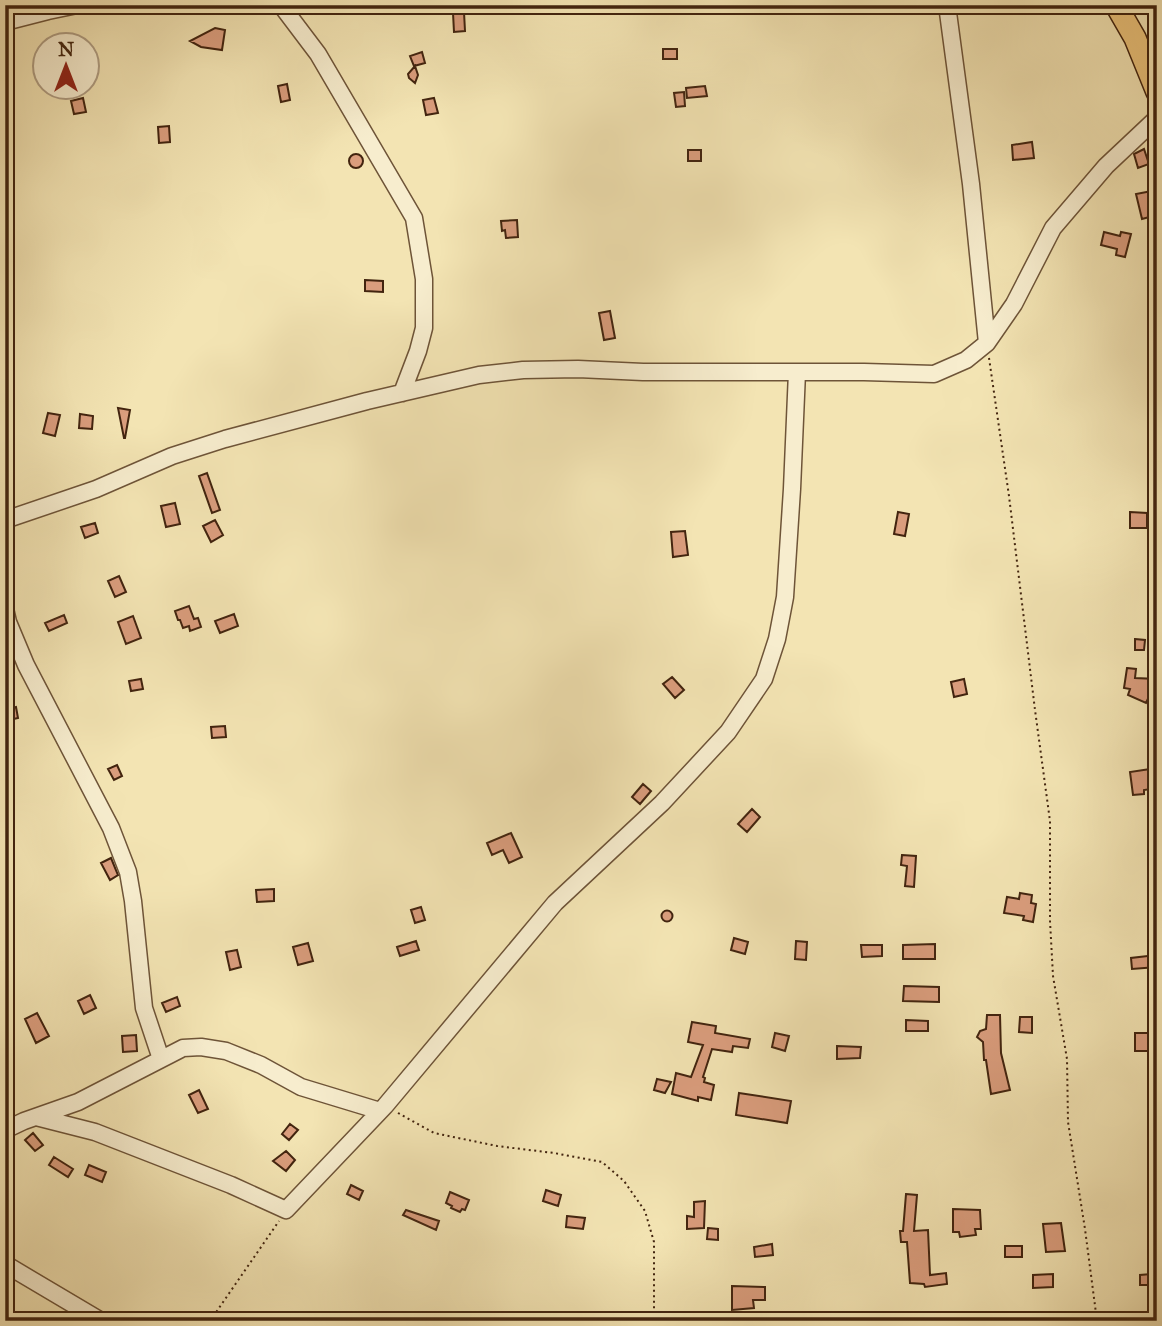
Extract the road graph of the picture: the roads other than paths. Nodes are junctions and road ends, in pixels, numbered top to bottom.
1 (77, 5) edge
2 (281, 5) edge
3 (947, 5) edge
4 (1116, 5) edge
5 (5, 22) edge
6 (1157, 92) edge
7 (1157, 118) edge
8 (987, 343) junction
9 (797, 372) junction
10 (402, 393) junction
11 (5, 520) edge
12 (5, 609) edge
13 (161, 1059) junction
14 (382, 1108) junction
15 (36, 1116) junction
16 (5, 1130) edge
17 (5, 1265) edge
18 (101, 1321) edge

1 - 5 street
2 - 10 street
3 - 8 street
4 - 6 main road
7 - 8 street
8 - 9 street
9 - 10 street
9 - 14 street
10 - 11 street
12 - 13 street
13 - 14 street
13 - 15 street
14 - 15 street
15 - 16 street
17 - 18 street

